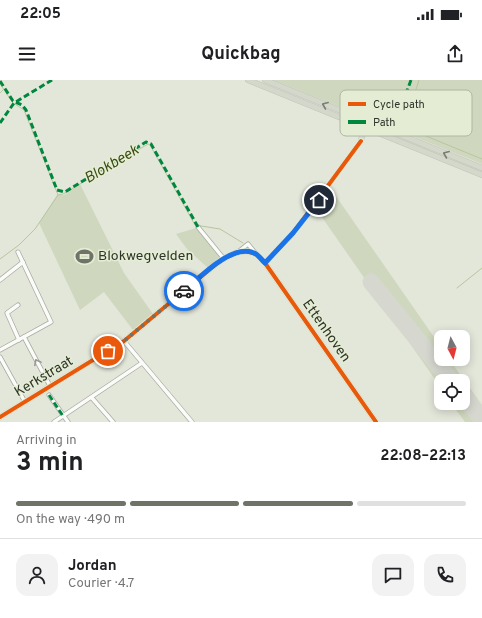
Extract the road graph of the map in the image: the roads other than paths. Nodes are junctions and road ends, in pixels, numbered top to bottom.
1 (248, 80) edge
2 (265, 80) edge
3 (297, 100) junction
4 (340, 110) edge
5 (340, 118) edge
6 (340, 119) edge
7 (363, 136) edge
8 (365, 136) edge
9 (380, 136) edge
10 (385, 136) edge
11 (403, 136) edge
12 (361, 141) junction
13 (424, 152) junction
14 (482, 168) edge
15 (482, 175) edge
16 (198, 227) dead end
17 (18, 252) dead end
18 (256, 254) joint
19 (224, 259) junction
20 (23, 262) junction
21 (265, 263) junction
22 (0, 280) edge
23 (18, 304) dead end
24 (24, 337) junction
25 (19, 340) junction
26 (124, 341) junction
27 (0, 350) edge
28 (0, 357) edge
29 (142, 363) junction
30 (50, 386) junction
31 (49, 395) dead end
32 (92, 398) junction
33 (25, 402) junction
34 (63, 416) junction
35 (0, 418) edge
36 (54, 422) edge
37 (68, 422) edge
38 (113, 422) edge
39 (192, 422) edge
40 (376, 422) edge

1 - 3 highway
4 -> 2 highway
3 - 5 highway
3 - 6 highway
7 - 12 highway
8 - 12 highway
9 - 13 highway
10 - 13 highway
14 -> 11 highway
12 - 21 street
13 - 15 highway
16 - 19 street
17 - 20 street
18 - 19 main road, Kerkstraat
18 - 21 main road, Ettenhoven
19 - 26 main road, Kerkstraat
20 - 22 street
20 - 24 street
21 - 40 main road, Ettenhoven
23 - 25 street
24 - 25 street
30 -> 24 street
25 - 27 street
26 - 29 street
26 - 30 main road, Kerkstraat
28 - 33 street
29 - 32 street
29 - 39 street
30 - 33 main road, Kerkstraat
31 - 34 street
32 - 34 street
32 - 38 street
33 - 35 main road, Kerkstraat
34 - 36 street
34 - 37 street

